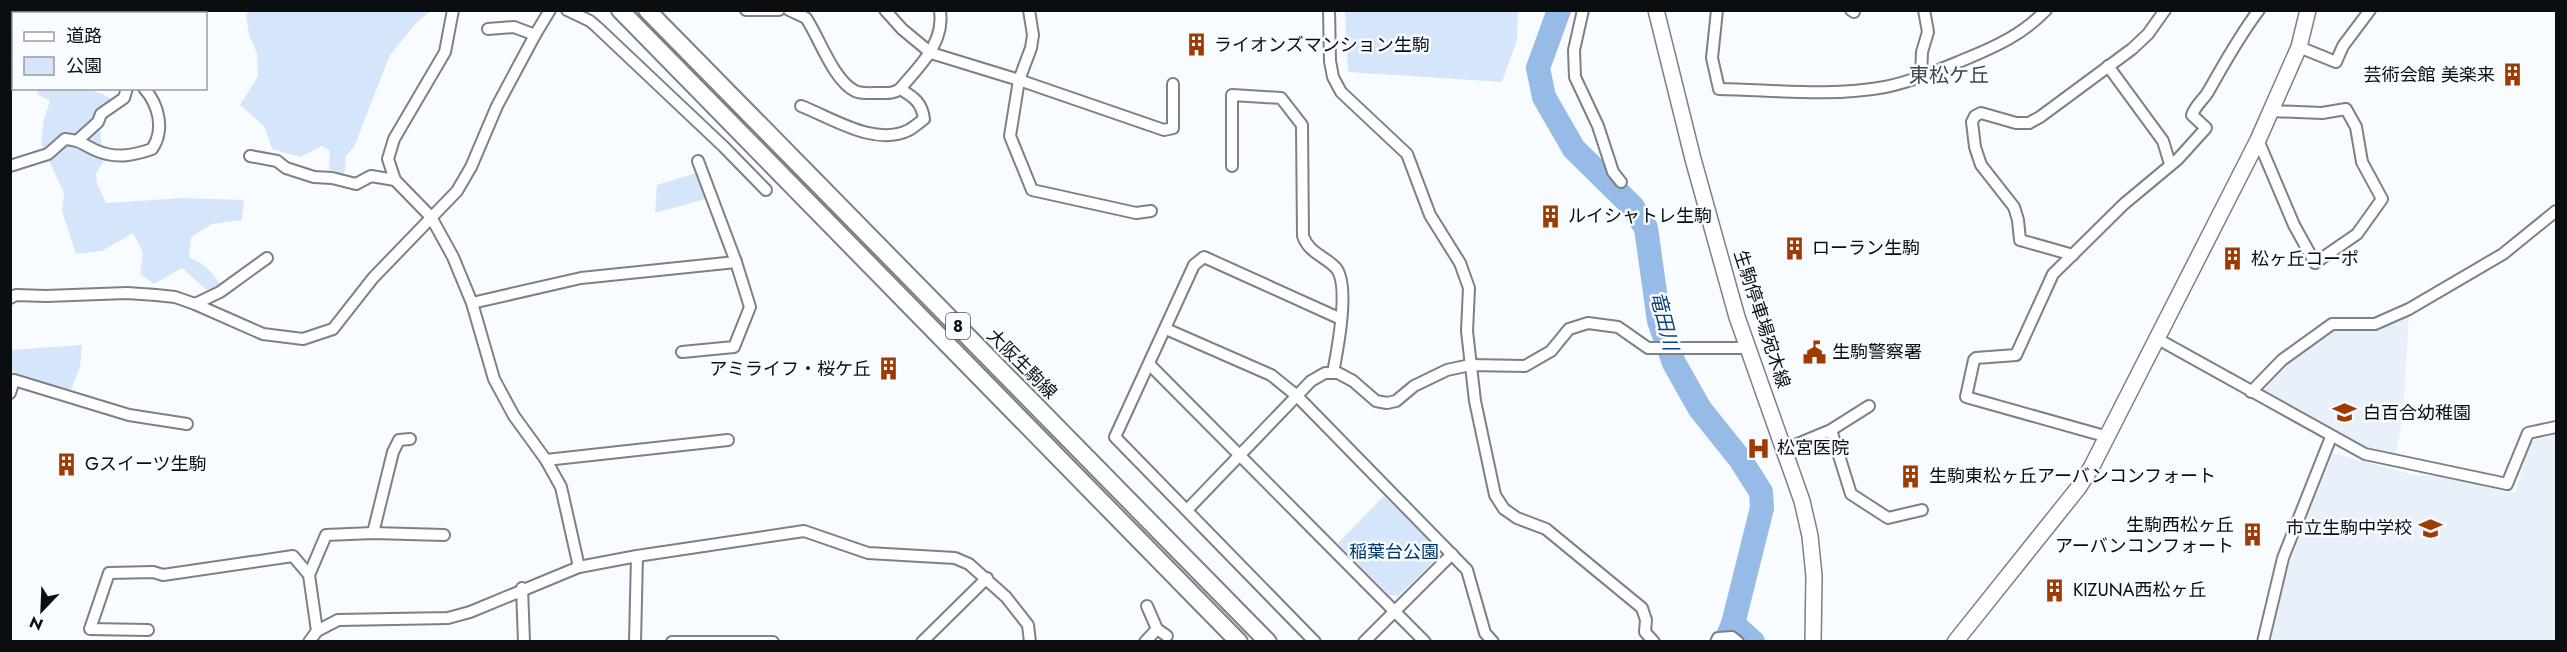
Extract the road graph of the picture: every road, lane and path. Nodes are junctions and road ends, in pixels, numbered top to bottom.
1 (453, 10) edge
2 (550, 10) edge
3 (567, 10) edge
4 (620, 10) edge
5 (647, 10) edge
6 (746, 10) edge
7 (779, 10) edge
8 (789, 10) edge
9 (885, 10) edge
10 (940, 10) edge
11 (1029, 10) edge
12 (1329, 10) edge
13 (1583, 10) edge
14 (1656, 10) edge
15 (1717, 10) edge
16 (1924, 10) edge
17 (2046, 10) edge
18 (2165, 10) edge
19 (2259, 10) edge
20 (2308, 10) edge
21 (2370, 10) edge
22 (488, 29) dead end
23 (535, 35) junction
24 (2299, 47) junction
25 (931, 53) junction
26 (2108, 66) junction
27 (1921, 77) junction
28 (1019, 80) junction
29 (1173, 84) dead end
30 (900, 89) junction
31 (126, 90) edge
32 (145, 90) edge
33 (801, 106) dead end
34 (2270, 111) junction
35 (78, 140) junction
36 (2258, 140) junction
37 (250, 156) dead end
38 (698, 161) dead end
39 (2170, 164) junction
40 (10, 166) edge
41 (1232, 166) dead end
42 (395, 180) junction
43 (1621, 182) dead end
44 (766, 190) dead end
45 (2556, 211) edge
46 (1152, 212) dead end
47 (431, 217) junction
48 (2073, 255) junction
49 (267, 258) dead end
50 (736, 262) junction
51 (10, 298) edge
52 (472, 303) junction
53 (195, 304) junction
54 (1341, 320) junction
55 (1166, 329) junction
56 (2156, 338) junction
57 (1748, 348) junction
58 (682, 352) dead end
59 (1149, 364) junction
60 (1470, 365) junction
61 (1333, 373) junction
62 (2251, 392) junction
63 (10, 393) edge
64 (1297, 396) junction
65 (1869, 406) dead end
66 (187, 424) dead end
67 (2556, 427) edge
68 (1831, 430) junction
69 (2108, 437) junction
70 (2331, 437) junction
71 (410, 439) dead end
72 (728, 440) dead end
73 (1783, 450) junction
74 (1240, 454) junction
75 (546, 460) junction
76 (1187, 510) junction
77 (1922, 510) dead end
78 (373, 533) junction
79 (444, 535) dead end
80 (1452, 554) junction
81 (637, 556) junction
82 (579, 567) junction
83 (309, 575) junction
84 (987, 578) junction
85 (522, 588) junction
86 (1147, 606) dead end
87 (1395, 610) junction
88 (1157, 629) junction
89 (148, 630) dead end
90 (317, 631) junction
91 (1167, 636) dead end
92 (1643, 637) edge
93 (309, 642) edge
94 (524, 642) edge
95 (635, 642) edge
96 (672, 642) edge
97 (773, 642) edge
98 (922, 642) edge
99 (1030, 642) edge
100 (1145, 642) edge
101 (1239, 642) edge
102 (1268, 642) edge
103 (1315, 642) edge
104 (1364, 642) edge
105 (1425, 642) edge
106 (1494, 642) edge
107 (1654, 642) edge
108 (1716, 642) edge
109 (1738, 642) edge
110 (1813, 642) edge
111 (1955, 642) edge
112 (2263, 642) edge

1 - 42 street
2 - 23 street
3 - 44 street
4 - 101 main road, 8
5 - 102 main road, 大阪生駒線 / 8
6 - 7 street
8 - 30 street
9 - 25 street
10 - 25 street
11 - 28 street
12 - 60 street
13 - 43 street
14 - 57 street, 生駒停車場宛木線
15 - 27 street
16 - 27 street
17 - 27 street
18 - 26 street
19 - 39 street
20 - 24 street
21 - 24 street
22 - 23 street
23 - 47 street
24 - 34 street
25 - 28 street
25 - 30 street
26 - 39 street
26 - 48 street
28 - 29 street
28 - 46 street
30 - 33 street
31 - 35 street
32 - 35 street
34 - 36 street
34 - 36 street
35 - 40 street
36 - 56 street
37 - 42 street
38 - 50 street
39 - 48 street
41 - 54 street
42 - 47 street
45 - 62 street
47 - 52 street
47 - 53 street
48 - 69 street
49 - 53 street
50 - 52 street
50 - 58 street
51 - 53 street
52 - 75 street
54 - 55 street
54 - 61 street
55 - 59 street
55 - 64 street
56 - 62 street
56 - 69 street
57 - 60 street
57 - 73 street, 生駒停車場宛木線
59 - 74 street
59 - 76 street
60 - 61 street
60 - 92 street
61 - 64 street
62 - 70 street
63 - 66 street
64 - 74 street
64 - 80 street
65 - 68 street
67 - 70 street
68 - 73 street
68 - 77 street
69 - 111 street
70 - 112 street
71 - 78 street
72 - 75 street
73 - 110 street, 生駒停車場宛木線
74 - 76 street
74 - 87 street
75 - 82 street
76 - 103 street
78 - 79 street
78 - 83 street
80 - 87 street
80 - 106 street
81 - 82 street
81 - 84 street
81 - 95 street
82 - 85 street
83 - 89 street
83 - 90 street
84 - 98 street
84 - 99 street
85 - 90 street
85 - 94 street
86 - 88 street
87 - 104 street
87 - 105 street
88 - 91 street
88 - 100 street
90 - 93 street
92 - 107 street
96 - 97 street
108 - 109 street

